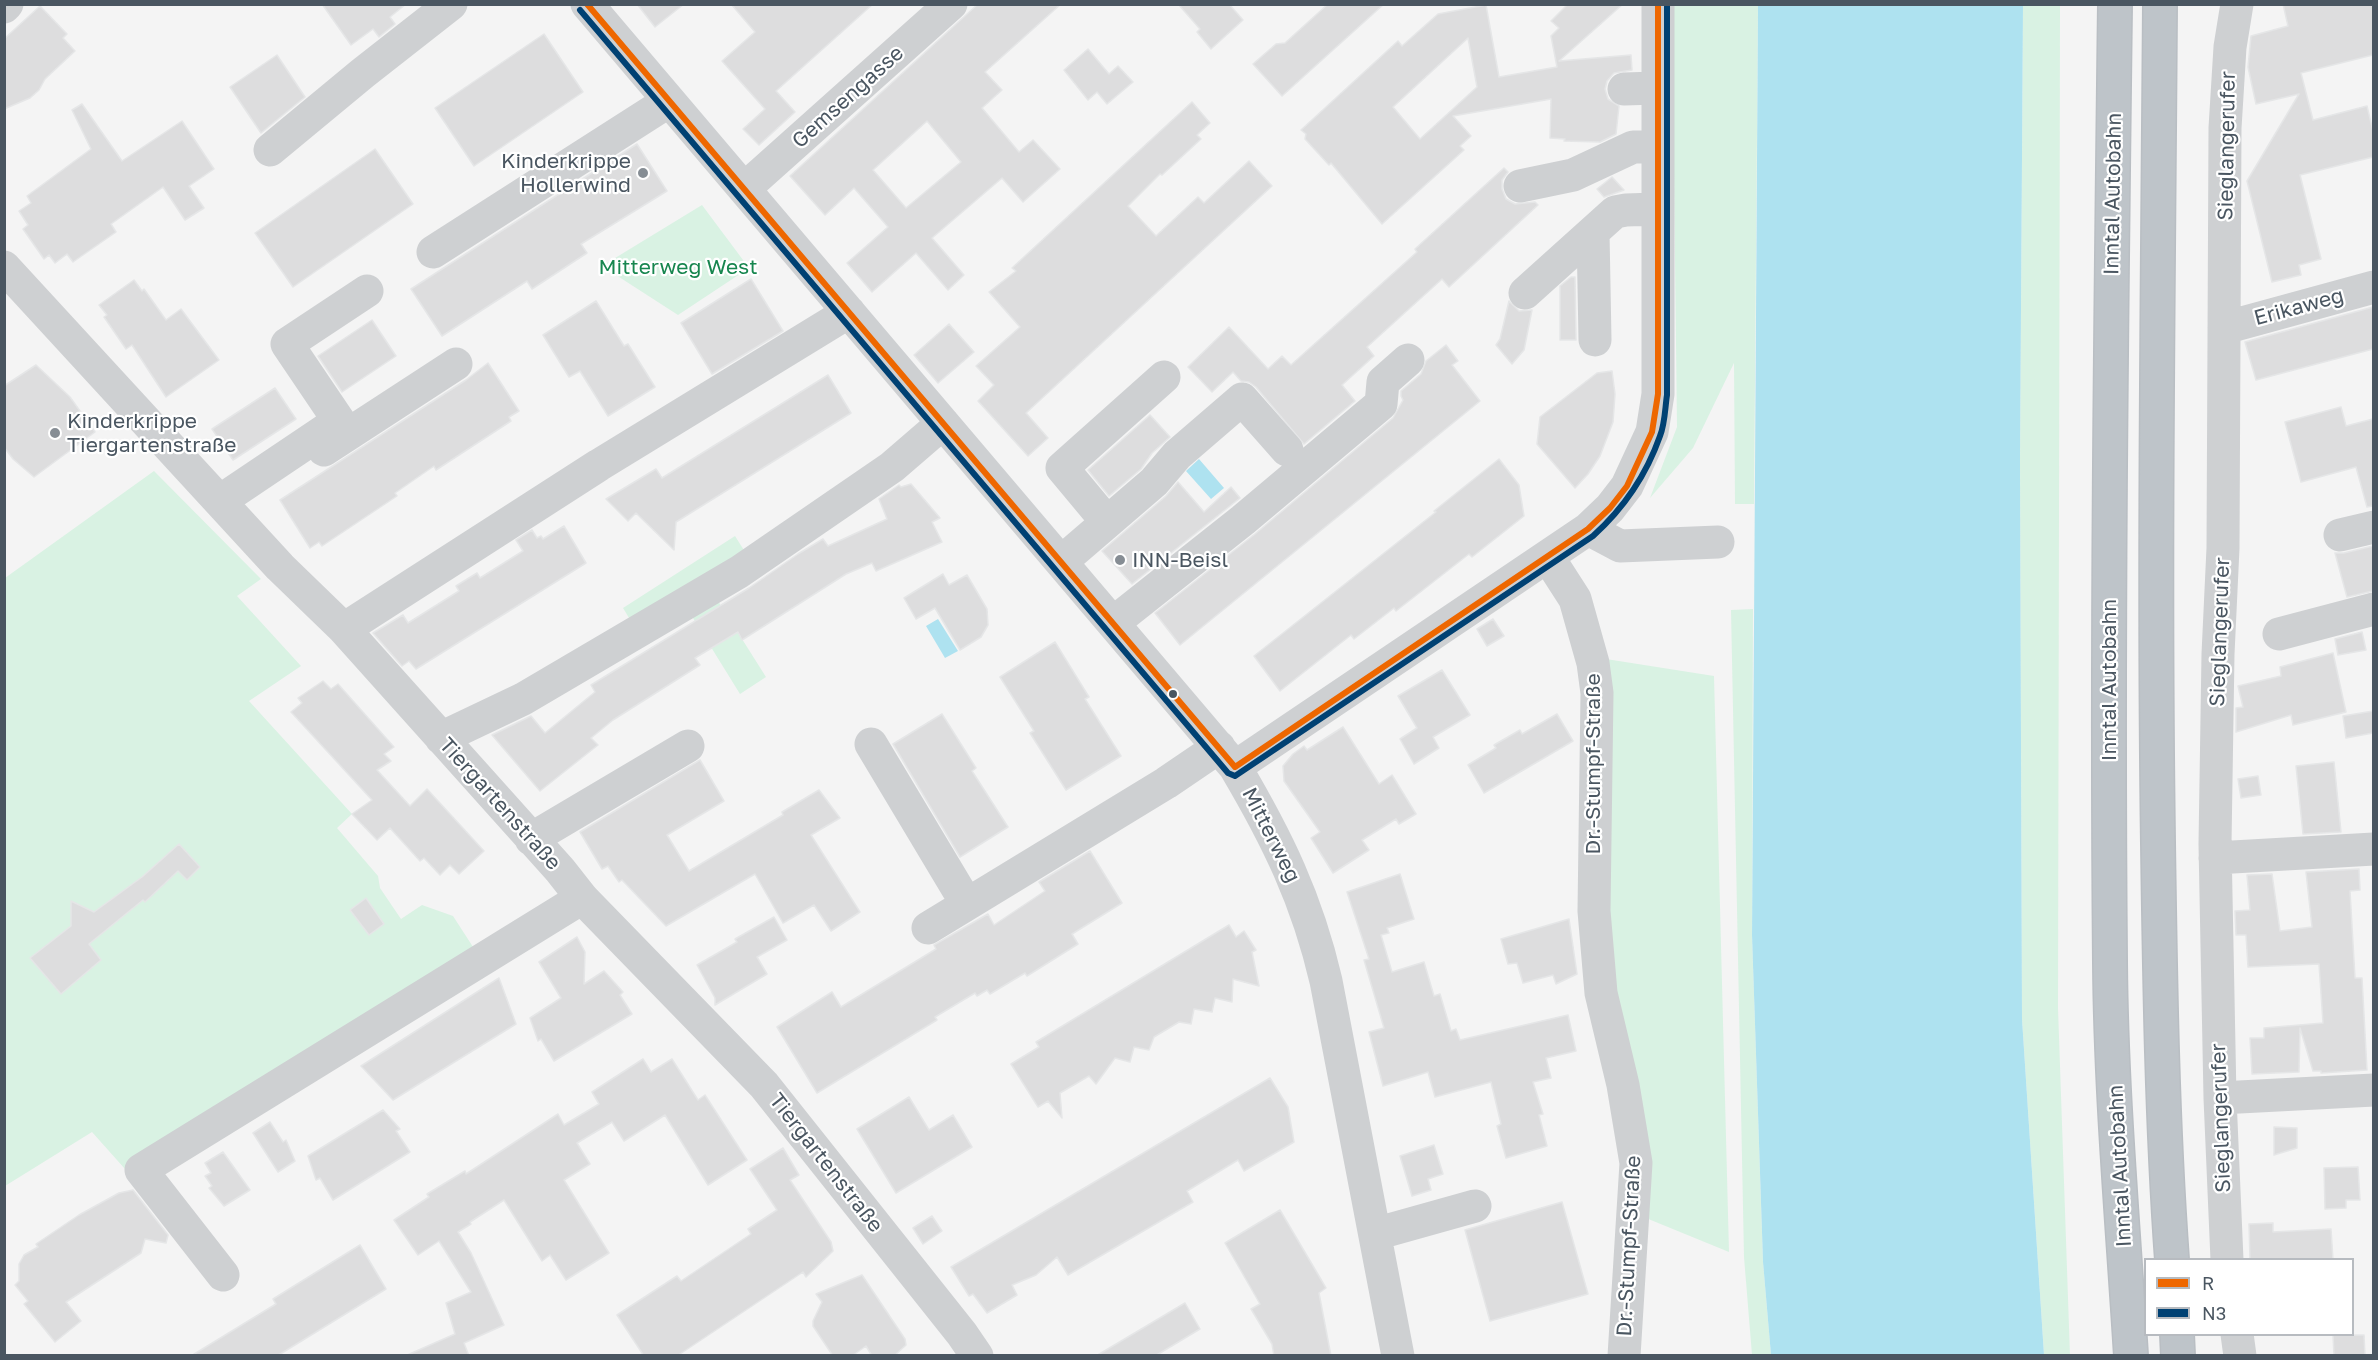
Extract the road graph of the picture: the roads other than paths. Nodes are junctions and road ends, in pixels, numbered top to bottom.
1 (451, 4) edge
2 (587, 4) edge
3 (951, 4) edge
4 (1658, 4) edge
5 (2115, 4) edge
6 (2160, 4) edge
7 (2236, 4) edge
8 (1657, 88) junction
9 (1624, 89) dead end
10 (669, 100) junction
11 (1657, 147) junction
12 (270, 150) dead end
13 (1520, 186) dead end
14 (744, 189) junction
15 (1656, 209) junction
16 (1593, 232) junction
17 (433, 252) dead end
18 (4, 267) edge
19 (2373, 287) edge
20 (367, 291) dead end
21 (1525, 293) dead end
22 (849, 312) junction
23 (2224, 328) junction
24 (1595, 340) dead end
25 (1408, 360) dead end
26 (456, 364) dead end
27 (1164, 377) dead end
28 (943, 423) junction
29 (1287, 450) dead end
30 (225, 506) junction
31 (1107, 522) junction
32 (2373, 527) edge
33 (1588, 529) junction
34 (2340, 535) dead end
35 (1718, 542) dead end
36 (1548, 557) junction
37 (1061, 562) junction
38 (2373, 609) edge
39 (1113, 623) junction
40 (344, 629) junction
41 (2279, 634) dead end
42 (441, 738) junction
43 (871, 744) dead end
44 (688, 746) dead end
45 (1220, 750) junction
46 (531, 839) junction
47 (2373, 849) edge
48 (2215, 858) junction
49 (582, 898) junction
50 (941, 908) junction
51 (2373, 1090) edge
52 (2220, 1098) junction
53 (1475, 1206) dead end
54 (1375, 1234) junction
55 (2172, 1258) edge
56 (2227, 1258) edge
57 (223, 1275) dead end
58 (2177, 1336) edge
59 (2237, 1336) edge
60 (977, 1356) edge
61 (1398, 1356) edge
62 (1624, 1356) edge
63 (2131, 1356) edge
64 (2178, 1356) edge
65 (2240, 1356) edge

1 - 12 street
2 - 10 street, Mitterweg
3 - 14 street, Gemsengasse
4 - 8 street
5 - 63 highway, Inntal Autobahn
6 - 55 highway
7 - 23 street, Sieglangerufer
8 - 9 street
8 - 11 street
10 - 14 street, Mitterweg
10 - 17 street
11 - 13 street
11 - 15 street
14 - 22 street, Mitterweg
15 - 16 street
15 - 33 street
16 - 21 street
16 - 24 street
18 - 30 street, Tiergartenstraße
19 - 23 street, Erikaweg
20 - 30 street
22 - 28 street, Mitterweg
22 - 40 street
23 - 48 street, Sieglangerufer
25 - 39 street
26 - 30 street
27 - 31 street
28 - 37 street, Mitterweg
28 - 42 street
29 - 31 street
30 - 40 street, Tiergartenstraße
31 - 37 street
32 - 34 street
33 - 35 street
33 - 36 street
36 - 45 street
36 - 62 street, Dr.-Stumpf-Straße
37 - 39 street, Mitterweg
38 - 41 street
39 - 45 street, Mitterweg
40 - 42 street, Tiergartenstraße
42 - 46 street, Tiergartenstraße
43 - 50 street
44 - 46 street
45 - 50 street
45 - 50 street
45 - 54 street, Mitterweg
46 - 49 street, Tiergartenstraße
47 - 48 street
48 - 52 street, Sieglangerufer
49 - 57 street
49 - 60 street, Tiergartenstraße
51 - 52 street
52 - 56 street, Sieglangerufer
53 - 54 street
54 - 61 street, Mitterweg
58 - 64 highway
59 - 65 street

